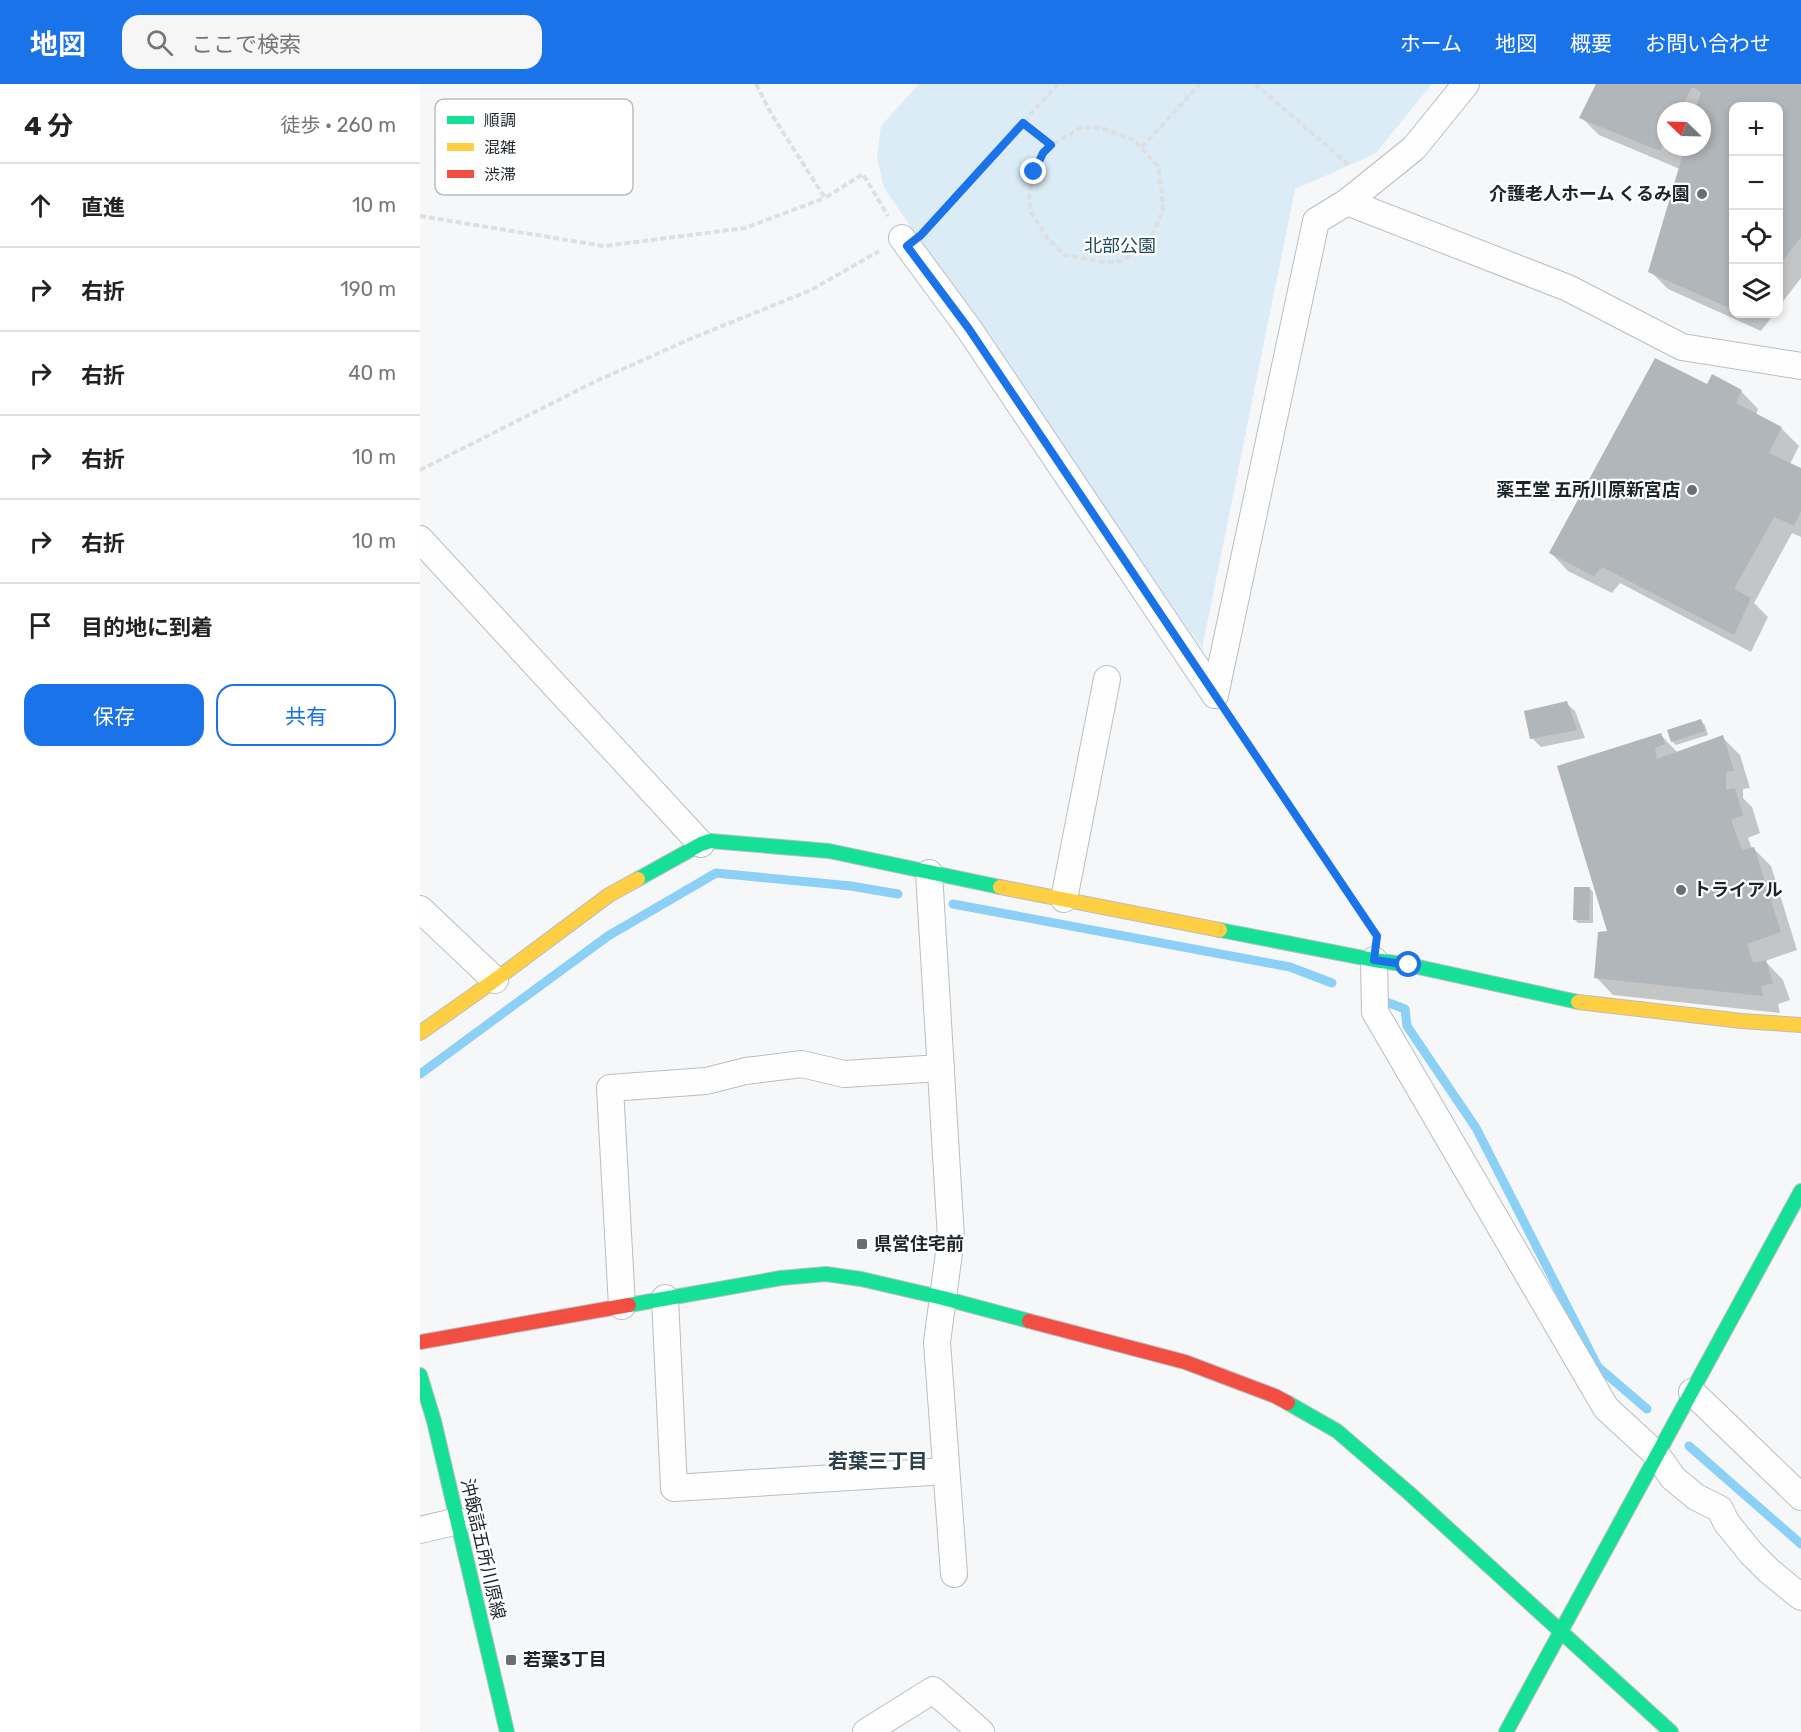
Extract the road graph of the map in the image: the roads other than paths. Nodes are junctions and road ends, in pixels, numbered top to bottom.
1 (1466, 84) edge
2 (1347, 202) junction
3 (904, 242) road end
4 (1801, 366) edge
5 (420, 539) edge
6 (1107, 679) dead end
7 (700, 844) junction
8 (929, 873) junction
9 (1064, 899) junction
10 (420, 909) edge
11 (1374, 960) junction
12 (495, 980) junction
13 (1801, 1025) edge
14 (420, 1033) edge
15 (940, 1068) junction
16 (1801, 1191) edge
17 (665, 1298) junction
18 (943, 1298) junction
19 (622, 1306) junction
20 (420, 1342) edge
21 (420, 1375) edge
22 (1692, 1392) junction
23 (1657, 1455) junction
24 (946, 1471) junction
25 (1801, 1497) edge
26 (458, 1521) junction
27 (420, 1530) edge
28 (954, 1574) dead end
29 (1801, 1597) edge
30 (1561, 1630) junction
31 (507, 1732) edge
32 (866, 1732) edge
33 (981, 1732) edge
34 (1506, 1732) edge
35 (1671, 1732) edge

1 - 2 street
2 - 3 street
2 - 4 street
5 - 7 street
6 - 9 street
7 - 8 street
7 - 12 street
8 - 9 street
8 - 15 street
9 - 11 street
10 - 12 street
11 - 13 street
11 - 23 street
12 - 14 street
15 - 18 street
15 - 19 street
16 - 22 street
17 - 18 street
17 - 19 street
17 - 24 street
18 - 24 street
18 - 30 street
19 - 20 street
21 - 26 street, 沖飯詰五所川原線
22 - 23 street
22 - 25 street
23 - 29 street
23 - 30 street
24 - 28 street
26 - 27 street
26 - 31 street, 沖飯詰五所川原線
30 - 34 street
30 - 35 street
32 - 33 street

